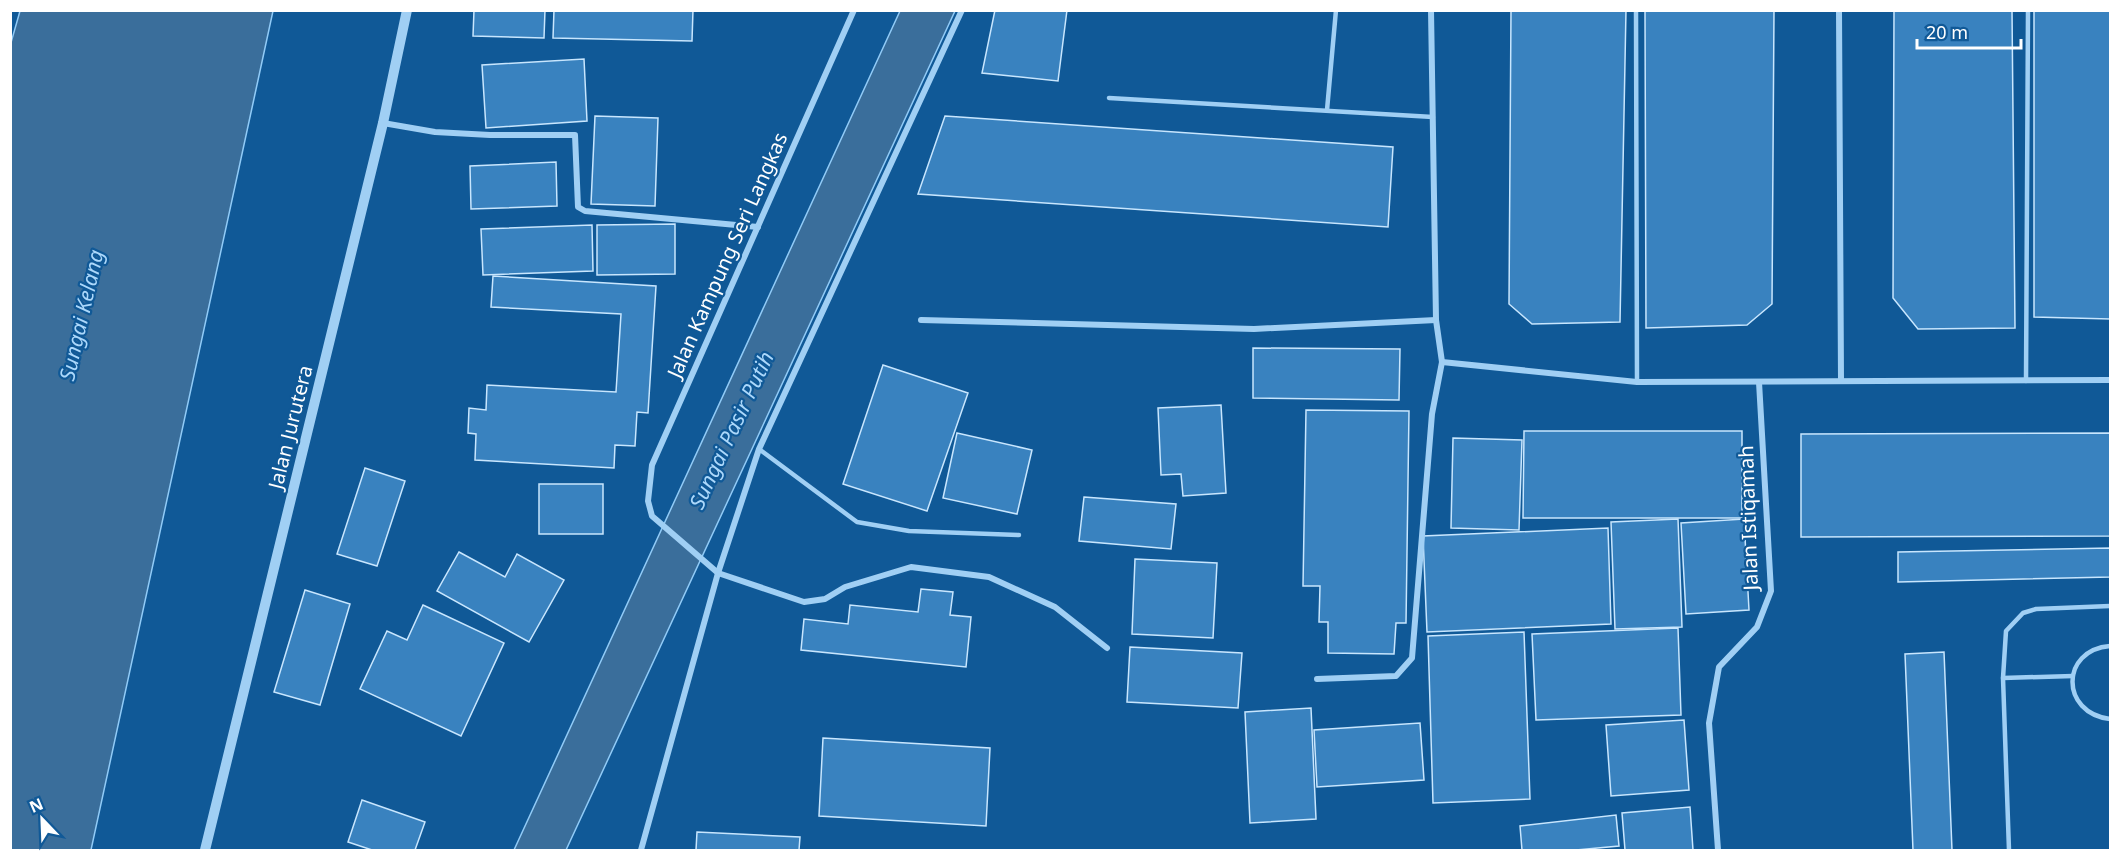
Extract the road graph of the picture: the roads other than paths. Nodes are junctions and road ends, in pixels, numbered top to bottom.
1 (407, 10) edge
2 (854, 10) edge
3 (962, 10) edge
4 (1336, 10) edge
5 (1431, 10) edge
6 (1636, 10) edge
7 (1839, 10) edge
8 (2028, 10) edge
9 (1110, 98) dead end
10 (1327, 110) junction
11 (1433, 117) junction
12 (383, 123) junction
13 (758, 227) junction
14 (1436, 320) junction
15 (921, 321) dead end
16 (1442, 362) junction
17 (2110, 380) edge
18 (1841, 381) junction
19 (2026, 381) junction
20 (1637, 382) junction
21 (1759, 382) junction
22 (759, 449) junction
23 (1019, 535) dead end
24 (717, 573) junction
25 (2110, 606) edge
26 (2110, 646) edge
27 (1107, 648) dead end
28 (2073, 676) junction
29 (2003, 678) junction
30 (1317, 679) dead end
31 (2110, 719) edge
32 (205, 850) edge
33 (641, 850) edge
34 (1718, 850) edge
35 (2009, 850) edge

1 - 12 street, Jalan Jurutera
2 - 13 street, Jalan Kampung Seri Langkas
3 - 22 street
4 - 10 lane
5 - 11 street
6 - 20 lane
7 - 18 street
8 - 19 lane
9 - 10 lane
10 - 11 lane
11 - 14 street
12 - 13 street
12 - 32 street, Jalan Jurutera
13 - 24 street, Jalan Kampung Seri Langkas
14 - 15 street
14 - 16 street
16 - 20 street
16 - 30 street
17 - 19 street
18 - 19 street
18 - 21 street
20 - 21 street
21 - 34 street, Jalan Istiqamah
22 - 23 lane
22 - 24 street
24 - 27 street
24 - 33 street
25 - 29 lane
26 - 28 lane
28 - 29 lane
28 - 31 lane
29 - 35 lane

